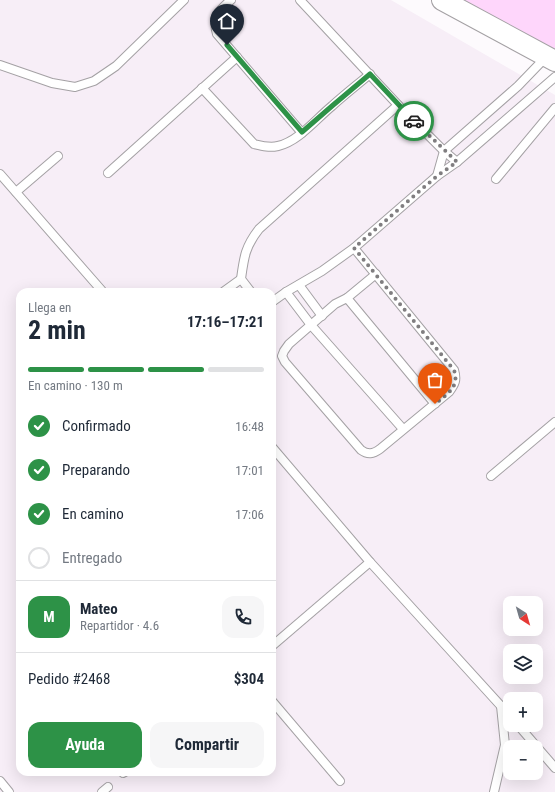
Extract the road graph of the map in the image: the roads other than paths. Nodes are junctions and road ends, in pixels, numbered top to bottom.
1 (184, 0) edge
2 (231, 0) edge
3 (300, 0) edge
4 (442, 0) edge
5 (552, 56) edge
6 (237, 57) junction
7 (0, 65) edge
8 (370, 74) junction
9 (555, 78) edge
10 (202, 88) junction
11 (398, 105) junction
12 (555, 108) edge
13 (302, 132) junction
14 (444, 151) junction
15 (58, 156) dead end
16 (457, 162) junction
17 (108, 172) dead end
18 (0, 174) edge
19 (437, 176) junction
20 (496, 179) dead end
21 (16, 192) junction
22 (354, 248) junction
23 (376, 274) junction
24 (241, 279) junction
25 (299, 285) junction
26 (100, 288) edge
27 (229, 288) edge
28 (248, 288) edge
29 (286, 292) junction
30 (347, 298) junction
31 (276, 299) edge
32 (322, 316) junction
33 (311, 325) junction
34 (435, 404) junction
35 (555, 422) edge
36 (403, 429) junction
37 (276, 452) edge
38 (491, 476) dead end
39 (370, 562) junction
40 (276, 643) edge
41 (276, 706) edge
42 (501, 706) joint
43 (524, 732) edge
44 (555, 768) edge
45 (340, 781) dead end
46 (1, 783) edge
47 (9, 792) edge
48 (494, 792) edge

1 - 7 lane
2 - 6 lane
3 - 8 lane
4 - 5 street
5 - 14 lane
6 - 10 lane
6 - 13 lane
8 - 11 lane
8 - 13 lane
9 - 16 lane
10 - 13 lane
10 - 17 lane
11 - 14 lane
11 - 24 lane
12 - 20 lane
14 - 16 lane
14 - 19 lane
15 - 21 lane
16 - 19 lane
18 - 21 lane
19 - 22 lane
21 - 26 lane
22 - 23 lane
22 - 25 lane
23 - 30 lane
23 - 34 lane
24 - 27 lane
24 - 28 lane
25 - 29 lane
25 - 32 lane
29 - 31 lane
29 - 33 lane
30 - 32 lane
30 - 34 lane
32 - 33 lane
33 - 36 lane
33 - 36 lane
34 - 36 lane
35 - 38 lane
37 - 39 lane
39 - 40 lane
39 - 42 lane
41 - 45 lane
42 - 48 lane
43 - 44 lane
46 - 47 lane

